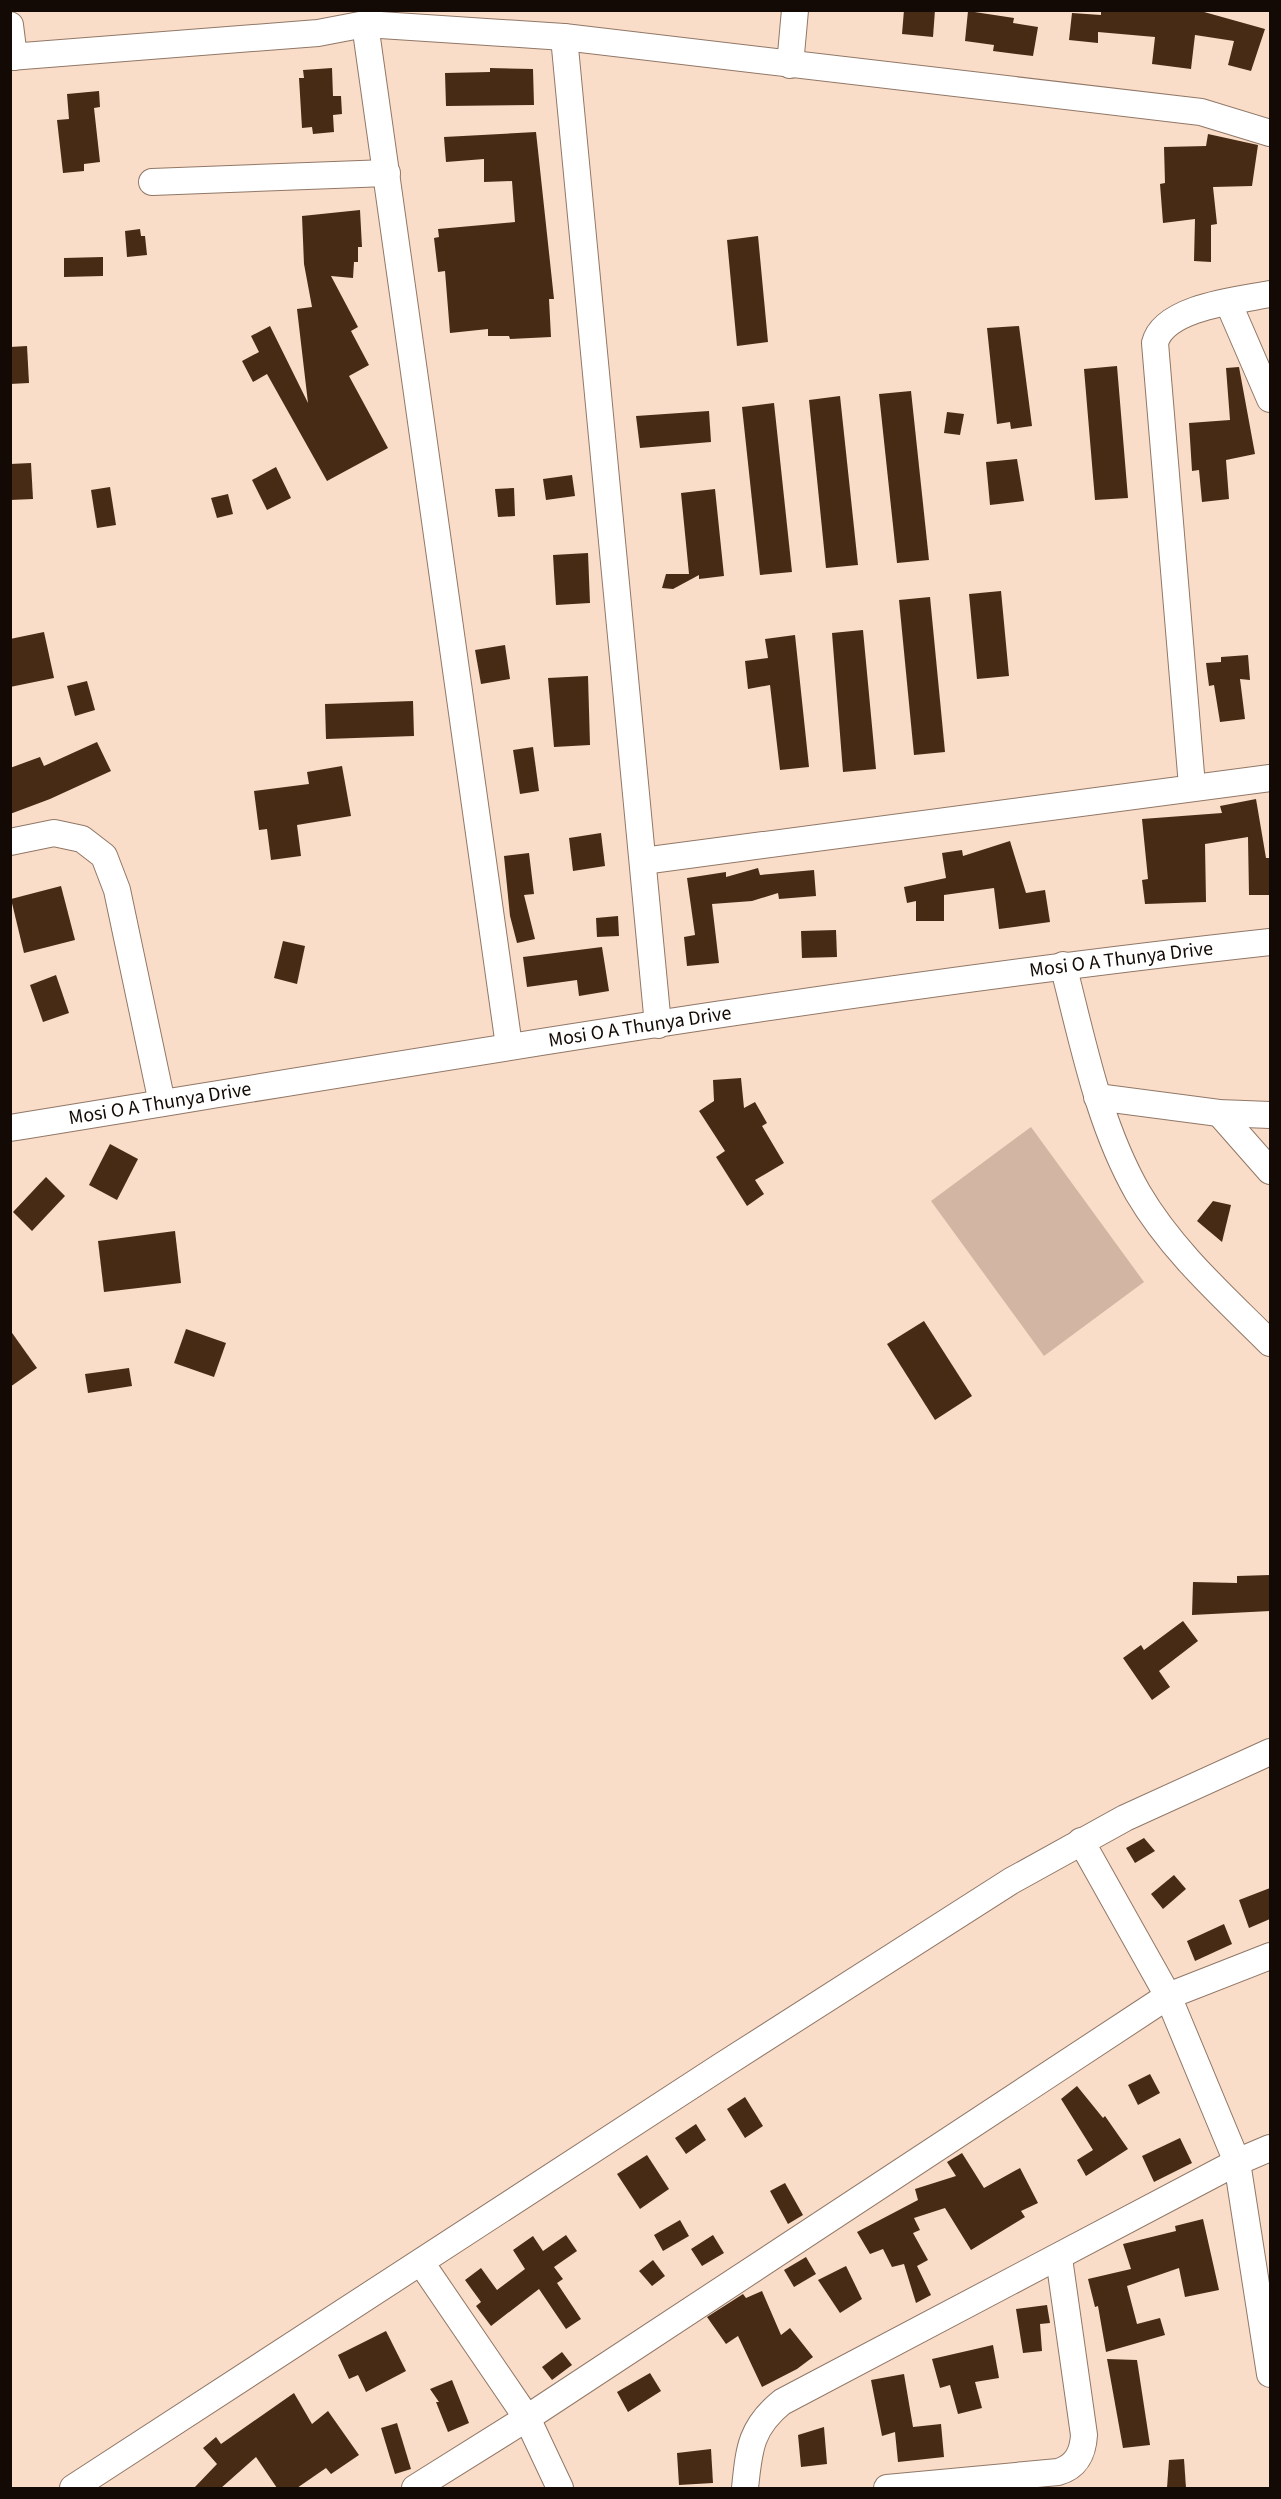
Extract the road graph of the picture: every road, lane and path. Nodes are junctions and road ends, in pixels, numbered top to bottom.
1 (795, 10) edge
2 (365, 24) junction
3 (10, 25) edge
4 (564, 37) junction
5 (12, 57) edge
6 (790, 65) junction
7 (1270, 133) edge
8 (387, 173) junction
9 (152, 182) dead end
10 (1270, 294) edge
11 (1227, 302) junction
12 (1270, 399) edge
13 (1270, 778) edge
14 (1192, 786) junction
15 (10, 842) edge
16 (643, 861) junction
17 (1270, 942) edge
18 (1063, 964) junction
19 (658, 1025) junction
20 (509, 1046) junction
21 (1097, 1097) junction
22 (162, 1103) junction
23 (1219, 1113) junction
24 (1270, 1115) edge
25 (10, 1128) edge
26 (1270, 1171) edge
27 (1270, 1343) edge
28 (1270, 1752) edge
29 (1081, 1841) junction
30 (1270, 1956) edge
31 (1168, 1996) junction
32 (1270, 2148) edge
33 (1237, 2162) junction
34 (1059, 2258) junction
35 (422, 2264) junction
36 (1270, 2374) edge
37 (527, 2418) junction
38 (73, 2488) edge
39 (416, 2488) edge
40 (560, 2488) edge
41 (746, 2488) edge
42 (887, 2488) edge

1 - 6 street
2 - 4 street
2 - 5 street
2 - 8 street
3 - 5 street
4 - 6 street
4 - 16 street
6 - 7 street
8 - 9 street
8 - 20 street
10 - 11 street
11 - 12 street
11 - 14 street
13 - 14 street
14 - 16 street
15 - 22 street
16 - 19 street
17 - 18 street, Mosi O A Thunya Drive
18 - 19 street, Mosi O A Thunya Drive
18 - 21 street
19 - 20 street, Mosi O A Thunya Drive
20 - 22 street, Mosi O A Thunya Drive
21 - 23 street
21 - 27 street
22 - 25 street, Mosi O A Thunya Drive
23 - 24 street
23 - 26 street
28 - 29 street
29 - 31 street
29 - 35 street
30 - 31 street
31 - 33 street
31 - 37 street
32 - 33 street
33 - 34 street
33 - 36 street
34 - 41 street
34 - 42 street
35 - 37 street
35 - 38 street
37 - 39 street
37 - 40 street

